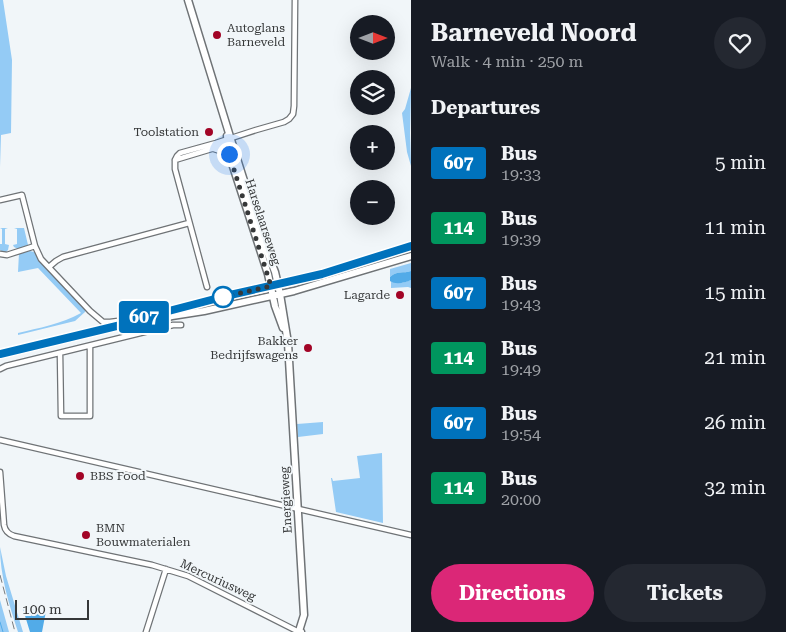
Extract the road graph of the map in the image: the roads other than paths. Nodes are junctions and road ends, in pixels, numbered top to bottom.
1 (188, 0) edge
2 (295, 0) edge
3 (229, 141) junction
4 (214, 149) junction
5 (229, 154) junction
6 (175, 160) junction
7 (0, 200) edge
8 (189, 223) junction
9 (35, 246) junction
10 (411, 246) edge
11 (0, 254) edge
12 (411, 256) edge
13 (49, 267) junction
14 (275, 285) junction
15 (207, 286) dead end
16 (280, 294) junction
17 (273, 295) junction
18 (138, 319) junction
19 (181, 325) dead end
20 (90, 346) junction
21 (60, 353) junction
22 (0, 356) edge
23 (290, 366) junction
24 (0, 369) edge
25 (0, 440) edge
26 (0, 472) edge
27 (298, 508) junction
28 (411, 535) edge
29 (166, 569) junction
30 (146, 632) edge
31 (299, 632) edge

1 - 3 street, Harselaarseweg
2 - 3 street
3 - 4 street
3 - 5 street, Harselaarseweg
3 - 6 street
3 - 14 street, Harselaarseweg
4 - 5 street
4 - 6 street
5 - 14 street, Harselaarseweg
6 - 8 street
7 - 9 street
8 - 13 street
8 - 15 street
9 - 11 street
9 - 13 street
10 - 14 street
12 - 16 street
13 - 18 street
14 - 16 street, Harselaarseweg
14 - 17 street, Harselaarseweg
14 - 18 street
16 - 17 street
16 - 23 street, Energieweg
17 - 22 street
17 - 23 street, Energieweg
18 - 22 street
19 - 20 street
20 - 21 street
20 - 21 street
21 - 24 street
23 - 27 street, Energieweg
25 - 27 street
26 - 29 street, Mercuriusweg
27 - 28 street
27 - 31 street, Energieweg
29 - 30 street
29 - 31 street, Mercuriusweg

